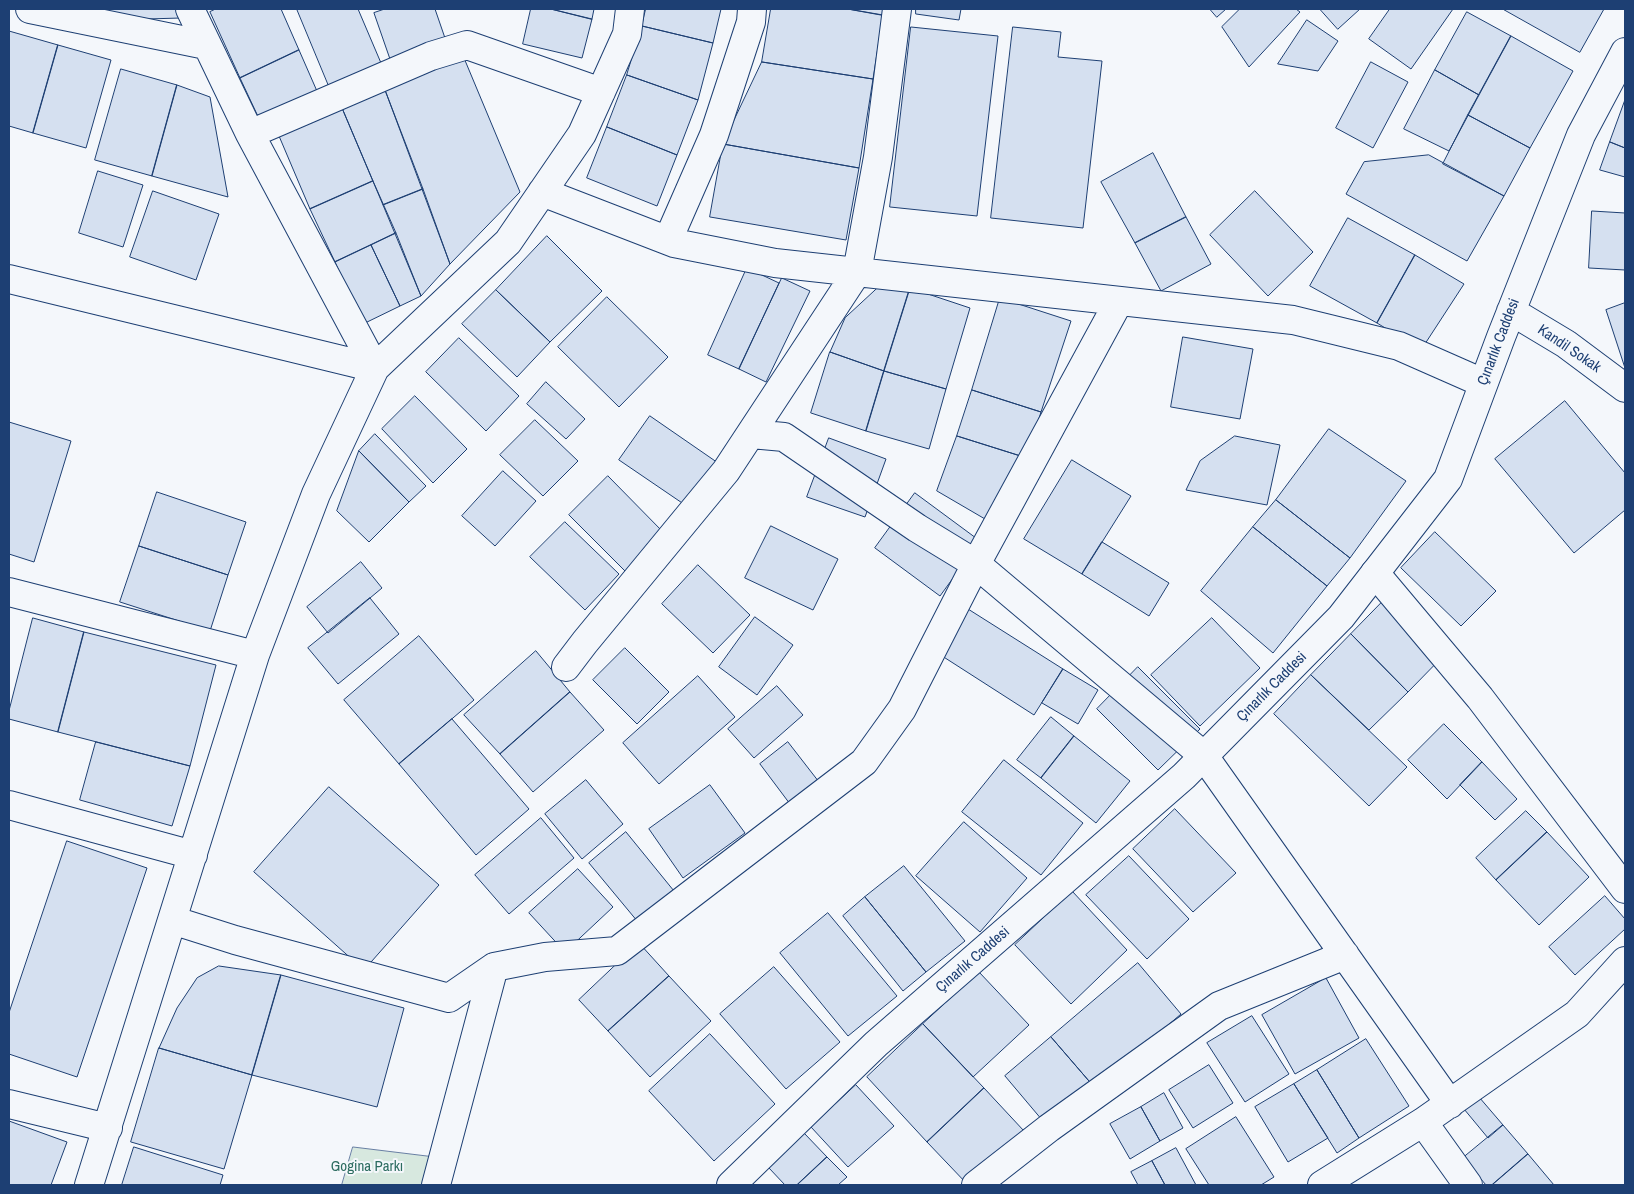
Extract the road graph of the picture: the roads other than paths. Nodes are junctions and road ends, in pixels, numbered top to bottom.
1 (30, 9) edge
2 (190, 9) edge
3 (630, 9) edge
4 (752, 9) edge
5 (897, 9) edge
6 (206, 45) junction
7 (1625, 52) edge
8 (600, 92) junction
9 (250, 134) junction
10 (542, 192) junction
11 (668, 240) junction
12 (857, 272) junction
13 (9, 279) edge
14 (1119, 301) junction
15 (1511, 312) junction
16 (375, 368) junction
17 (1483, 383) junction
18 (1625, 388) edge
19 (751, 434) junction
20 (976, 564) junction
21 (1375, 574) junction
22 (9, 592) edge
23 (255, 655) junction
24 (566, 667) dead end
25 (1204, 756) junction
26 (9, 805) edge
27 (193, 855) junction
28 (1625, 889) edge
29 (172, 920) junction
30 (1345, 956) junction
31 (1625, 961) edge
32 (494, 967) junction
33 (9, 1104) edge
34 (1450, 1104) junction
35 (1423, 1122) junction
36 (108, 1128) junction
37 (89, 1185) edge
38 (436, 1185) edge
39 (731, 1185) edge
40 (976, 1185) edge
41 (1322, 1185) edge
42 (1468, 1185) edge

1 - 6 street
2 - 6 street
3 - 8 street
4 - 11 street
5 - 12 street
6 - 9 street
7 - 15 street, Çınarlık Caddesi
8 - 9 street
8 - 10 street
9 - 16 street
10 - 11 street
10 - 16 street
11 - 12 street
12 - 14 street
12 - 19 street
13 - 16 street
14 - 17 street
14 - 20 street
15 - 17 street, Çınarlık Caddesi
15 - 18 street, Kandil Sokak
16 - 23 street
17 - 21 street, Çınarlık Caddesi
19 - 20 street
19 - 24 street
20 - 25 street
20 - 32 street
21 - 25 street, Çınarlık Caddesi
21 - 28 street
22 - 23 street
23 - 27 street
25 - 30 street
25 - 39 street, Çınarlık Caddesi
26 - 27 street
27 - 29 street
29 - 32 street
29 - 36 street
30 - 34 street
30 - 40 street
31 - 34 street
32 - 38 street
33 - 36 street
34 - 35 street
35 - 41 street
35 - 42 street
36 - 37 street

